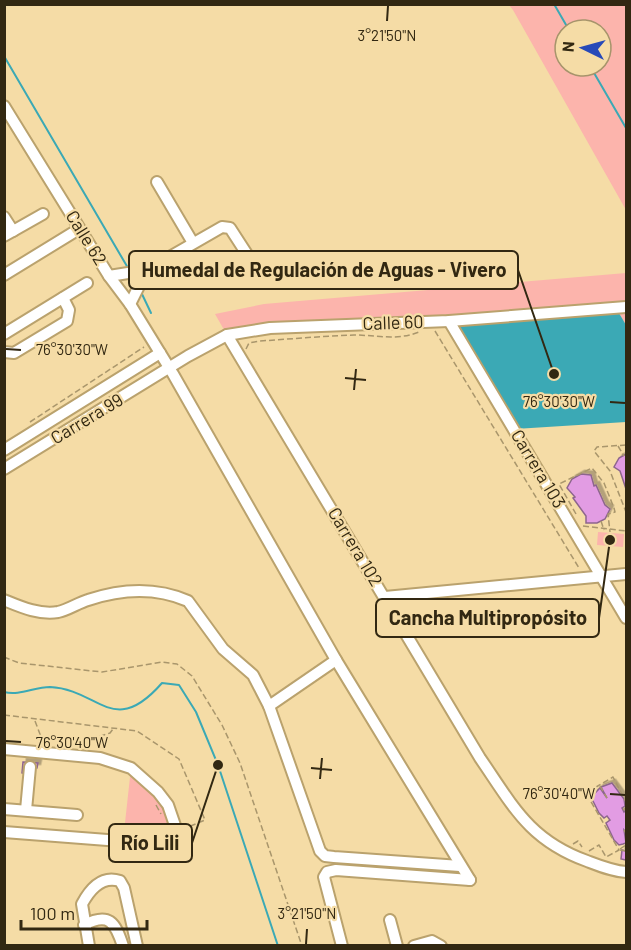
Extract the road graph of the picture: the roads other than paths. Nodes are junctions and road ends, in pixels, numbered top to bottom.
1 (4, 106) edge
2 (9, 122) edge
3 (157, 182) dead end
4 (43, 214) dead end
5 (4, 217) edge
6 (80, 229) junction
7 (9, 234) edge
8 (194, 243) junction
9 (252, 262) dead end
10 (147, 270) junction
11 (4, 275) edge
12 (109, 276) junction
13 (87, 284) dead end
14 (63, 298) junction
15 (130, 304) junction
16 (627, 308) edge
17 (449, 321) junction
18 (4, 334) edge
19 (227, 335) junction
20 (4, 352) edge
21 (160, 353) junction
22 (170, 369) junction
23 (4, 451) edge
24 (8, 467) edge
25 (627, 574) edge
26 (602, 577) junction
27 (385, 597) junction
28 (4, 600) edge
29 (627, 618) edge
30 (336, 660) junction
31 (269, 706) junction
32 (4, 749) edge
33 (30, 761) junction
34 (4, 809) edge
35 (26, 810) junction
36 (77, 815) dead end
37 (4, 832) edge
38 (460, 866) junction
39 (627, 872) edge
40 (390, 920) dead end
41 (84, 925) junction
42 (89, 945) edge
43 (123, 945) edge
44 (137, 945) edge
45 (342, 945) edge
46 (397, 945) edge
47 (414, 945) edge
48 (441, 945) edge

1 - 2 street, Calle 62
2 - 6 street, Calle 62
3 - 8 street
4 - 7 street
5 - 7 street
6 - 11 street
6 - 12 street, Calle 62
8 - 9 street
8 - 10 street
10 - 12 street
10 - 15 street
12 - 15 street, Calle 62
13 - 14 street
14 - 18 street
14 - 20 street
15 - 21 street, Calle 62
16 - 17 street, Calle 60
17 - 19 street, Calle 60
17 - 26 street, Carrera 103
19 - 22 street, Calle 60
19 - 27 street, Carrera 102
21 - 22 street, Calle 62
21 - 23 street, Carrera 99
22 - 24 street, Carrera 99
22 - 30 street, Calle 62
23 - 24 street
25 - 26 street
26 - 27 street
26 - 29 street, Carrera 103
27 - 39 street, Carrera 102
28 - 31 street
30 - 31 street
30 - 38 street, Calle 62
31 - 38 street
32 - 33 street
33 - 35 street
33 - 37 street
34 - 35 street
35 - 36 street
38 - 45 street
40 - 46 street
41 - 42 street
41 - 43 street
41 - 44 street
47 - 48 street

